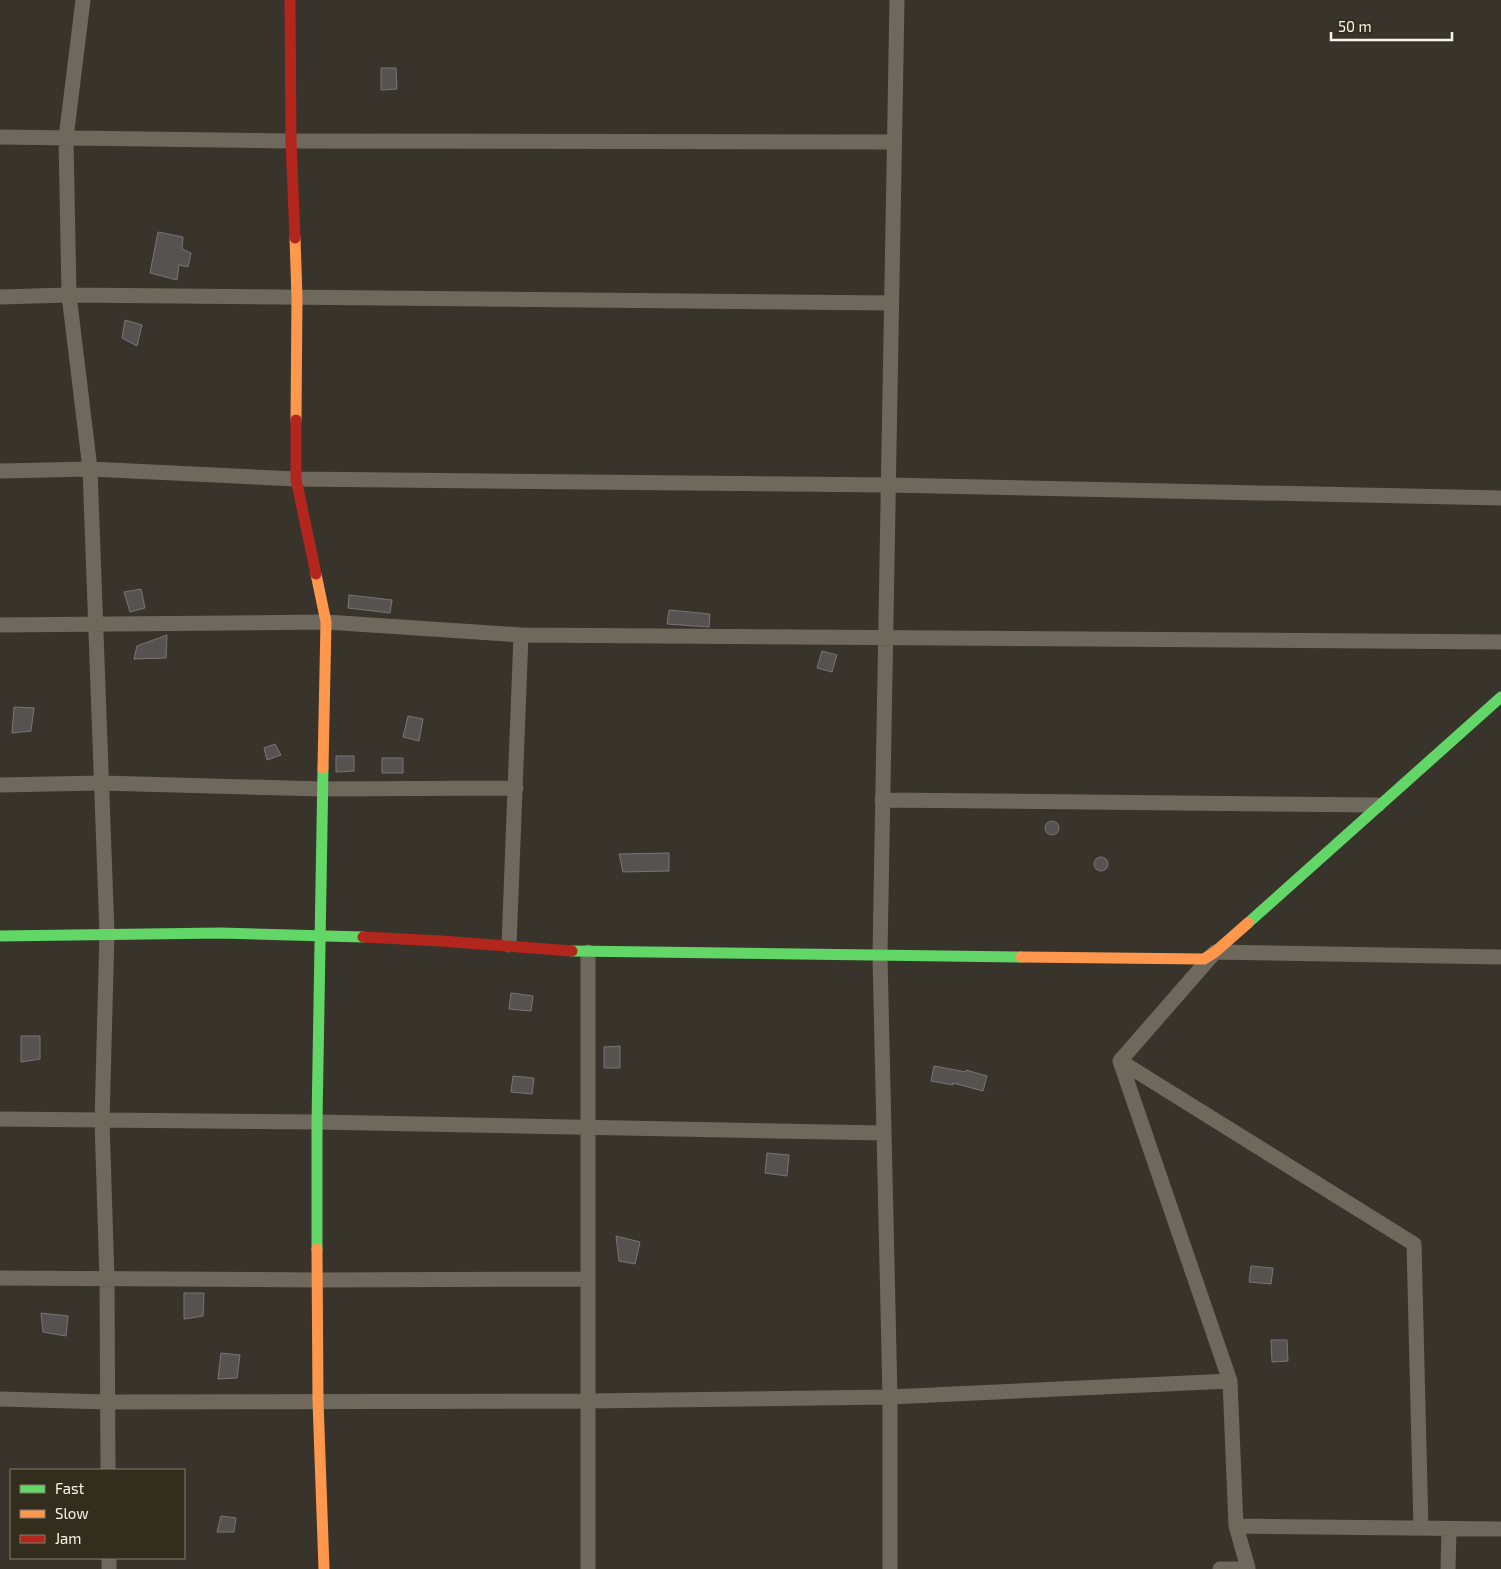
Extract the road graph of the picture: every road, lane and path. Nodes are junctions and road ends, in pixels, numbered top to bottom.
1 (83, 0) edge
2 (290, 0) edge
3 (897, 0) edge
4 (0, 137) edge
5 (66, 138) junction
6 (291, 141) junction
7 (894, 142) junction
8 (69, 295) junction
9 (0, 297) edge
10 (296, 297) junction
11 (891, 303) junction
12 (90, 469) junction
13 (0, 471) edge
14 (296, 479) junction
15 (888, 485) junction
16 (1501, 498) edge
17 (326, 622) junction
18 (95, 623) junction
19 (0, 626) edge
20 (520, 635) junction
21 (885, 638) junction
22 (1501, 642) edge
23 (1501, 696) edge
24 (102, 782) junction
25 (0, 785) edge
26 (516, 788) junction
27 (322, 789) junction
28 (882, 800) junction
29 (1378, 805) junction
30 (107, 933) junction
31 (319, 934) junction
32 (0, 936) edge
33 (509, 945) junction
34 (588, 952) junction
35 (1215, 952) junction
36 (880, 955) junction
37 (1501, 957) edge
38 (1120, 1061) junction
39 (0, 1119) edge
40 (102, 1121) junction
41 (317, 1122) junction
42 (589, 1128) junction
43 (884, 1133) junction
44 (0, 1278) edge
45 (107, 1279) junction
46 (588, 1279) junction
47 (318, 1280) junction
48 (1230, 1380) junction
49 (890, 1397) junction
50 (0, 1400) edge
51 (318, 1401) junction
52 (588, 1401) junction
53 (107, 1402) junction
54 (108, 1469) edge
55 (1236, 1526) junction
56 (1421, 1528) junction
57 (1449, 1529) junction
58 (1501, 1530) edge
59 (324, 1569) edge
60 (588, 1569) edge
61 (890, 1569) edge
62 (1220, 1569) edge
63 (1248, 1569) edge
64 (1448, 1569) edge

1 - 5 street
2 - 6 street
3 - 7 street
4 - 5 street
5 - 6 street
5 - 8 street
6 - 7 street
6 - 10 street
7 - 11 street
8 - 9 street
8 - 10 street
8 - 12 street
10 - 11 street
10 - 14 street
11 - 15 street
12 - 13 street
12 - 14 street
12 - 18 street
14 - 15 street
14 - 17 street
15 - 16 street
15 - 21 street
17 - 18 street
17 - 20 street
17 - 27 street
18 - 19 street
18 - 24 street
20 - 21 street
20 - 26 street
21 - 22 street
21 - 28 street
23 - 29 street
24 - 25 street
24 - 27 street
24 - 30 street
26 - 27 street
26 - 33 street
27 - 31 street
28 - 29 street
28 - 36 street
29 - 35 street
30 - 31 street
30 - 32 street
30 - 40 street
31 - 33 street
31 - 41 street
33 - 34 street
34 - 36 street
34 - 42 street
35 - 36 street
35 - 37 street
35 - 38 street
36 - 43 street
38 - 48 street
38 - 56 street
39 - 40 street
40 - 41 street
40 - 45 street
41 - 42 street
41 - 47 street
42 - 43 street
42 - 46 street
43 - 49 street
44 - 45 street
45 - 47 street
45 - 53 street
46 - 47 street
46 - 52 street
47 - 51 street
48 - 49 street
48 - 55 street
49 - 52 street
49 - 61 street
50 - 53 street
51 - 52 street
51 - 53 street
51 - 59 street
52 - 60 street
53 - 54 street
55 - 56 street
55 - 63 street
56 - 57 street
57 - 58 street
57 - 64 street
62 - 63 street

